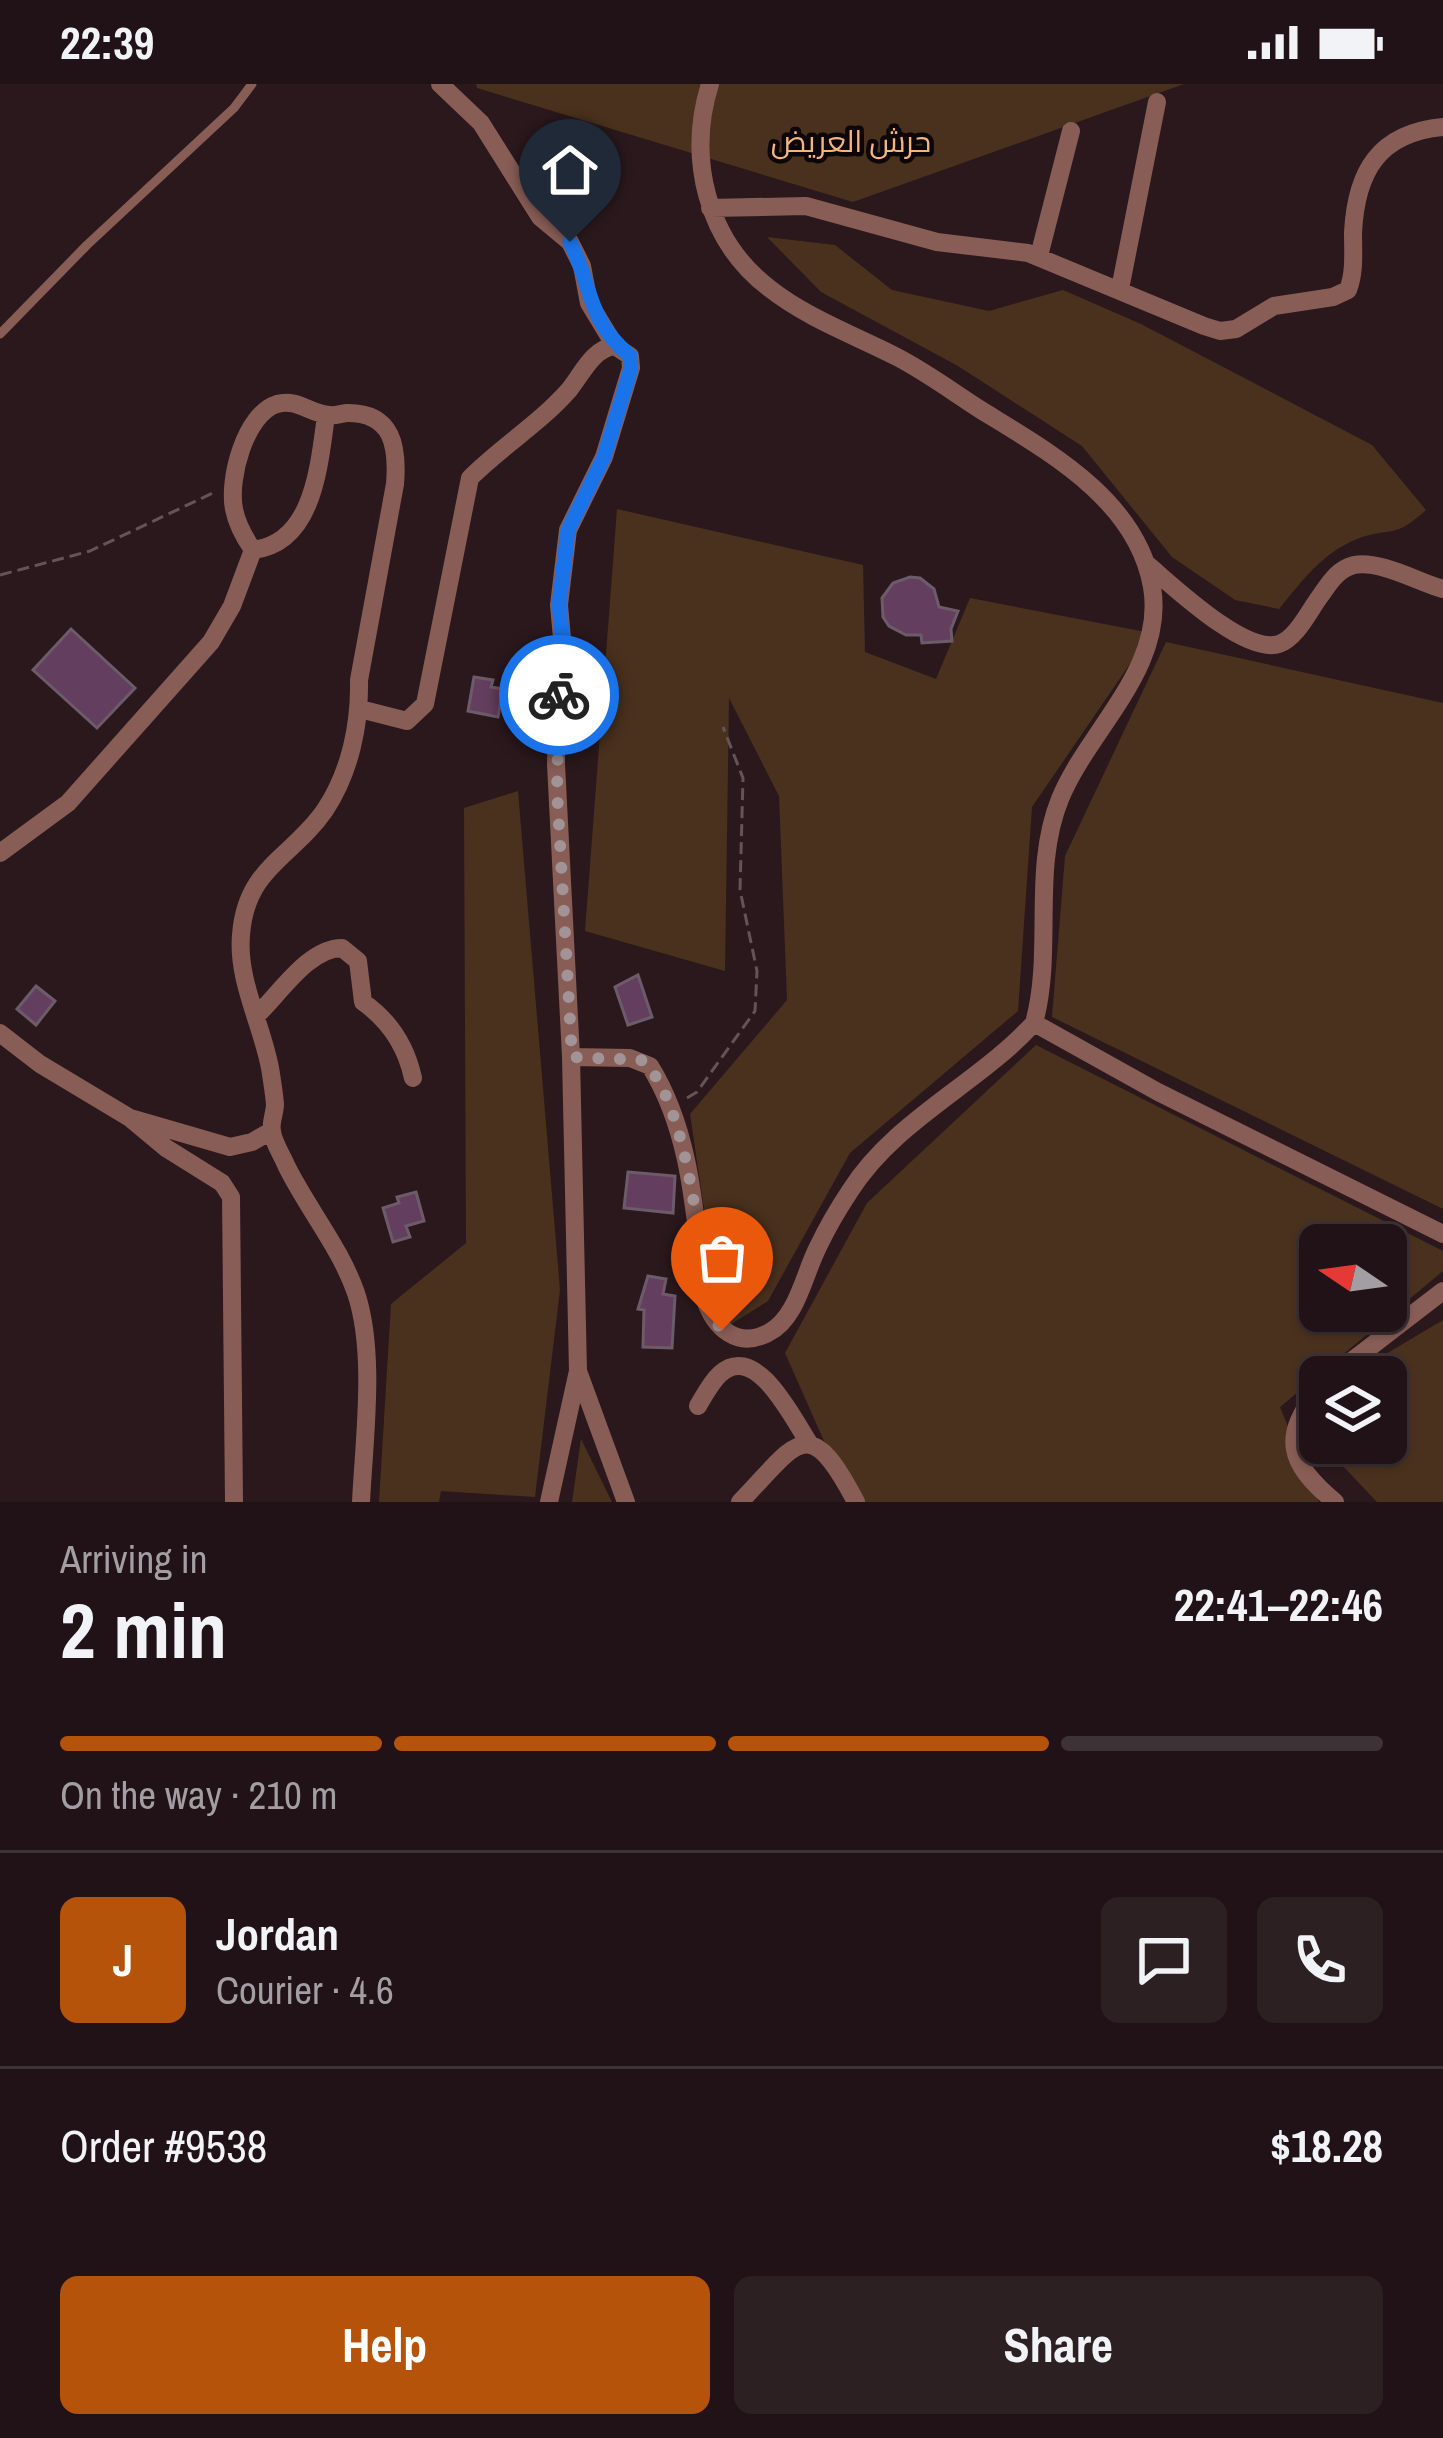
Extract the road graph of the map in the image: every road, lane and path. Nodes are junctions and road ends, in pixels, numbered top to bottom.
1 (252, 84) edge
2 (440, 84) edge
3 (710, 84) edge
4 (1157, 102) dead end
5 (1443, 127) edge
6 (1071, 131) dead end
7 (710, 208) junction
8 (1040, 256) junction
9 (1120, 289) junction
10 (0, 334) edge
11 (614, 346) junction
12 (326, 416) junction
13 (235, 481) junction
14 (253, 550) junction
15 (1147, 565) junction
16 (0, 575) edge
17 (1443, 589) edge
18 (360, 709) junction
19 (723, 727) dead end
20 (0, 853) edge
21 (256, 1016) junction
22 (1034, 1023) junction
23 (0, 1033) edge
24 (572, 1057) junction
25 (413, 1078) dead end
26 (670, 1109) junction
27 (130, 1118) junction
28 (271, 1131) junction
29 (1443, 1234) edge
30 (1443, 1291) edge
31 (1358, 1356) edge
32 (578, 1371) junction
33 (698, 1406) dead end
34 (1299, 1418) edge
35 (809, 1443) junction
36 (1299, 1463) edge
37 (1300, 1464) edge
38 (234, 1502) edge
39 (361, 1502) edge
40 (549, 1502) edge
41 (626, 1502) edge
42 (740, 1502) edge
43 (856, 1502) edge
44 (1336, 1502) edge

1 - 10 lane
2 - 11 street
3 - 7 street
4 - 9 street
5 - 9 street
6 - 8 street
7 - 8 street
7 - 15 street
8 - 9 street
11 - 18 street
11 - 24 street
12 - 13 street
12 - 14 street
12 - 18 street
13 - 14 street
13 - 16 path
14 - 20 street
15 - 17 street
15 - 22 street
18 - 21 street
19 - 26 path
21 - 25 street
21 - 28 street
22 - 26 street
22 - 29 street
23 - 27 street
24 - 26 street
24 - 32 street
27 - 28 street
27 - 38 street
28 - 39 street
30 - 31 street
32 - 40 street
32 - 41 street
33 - 35 street
34 - 36 street
35 - 42 street
35 - 43 street
37 - 44 street

